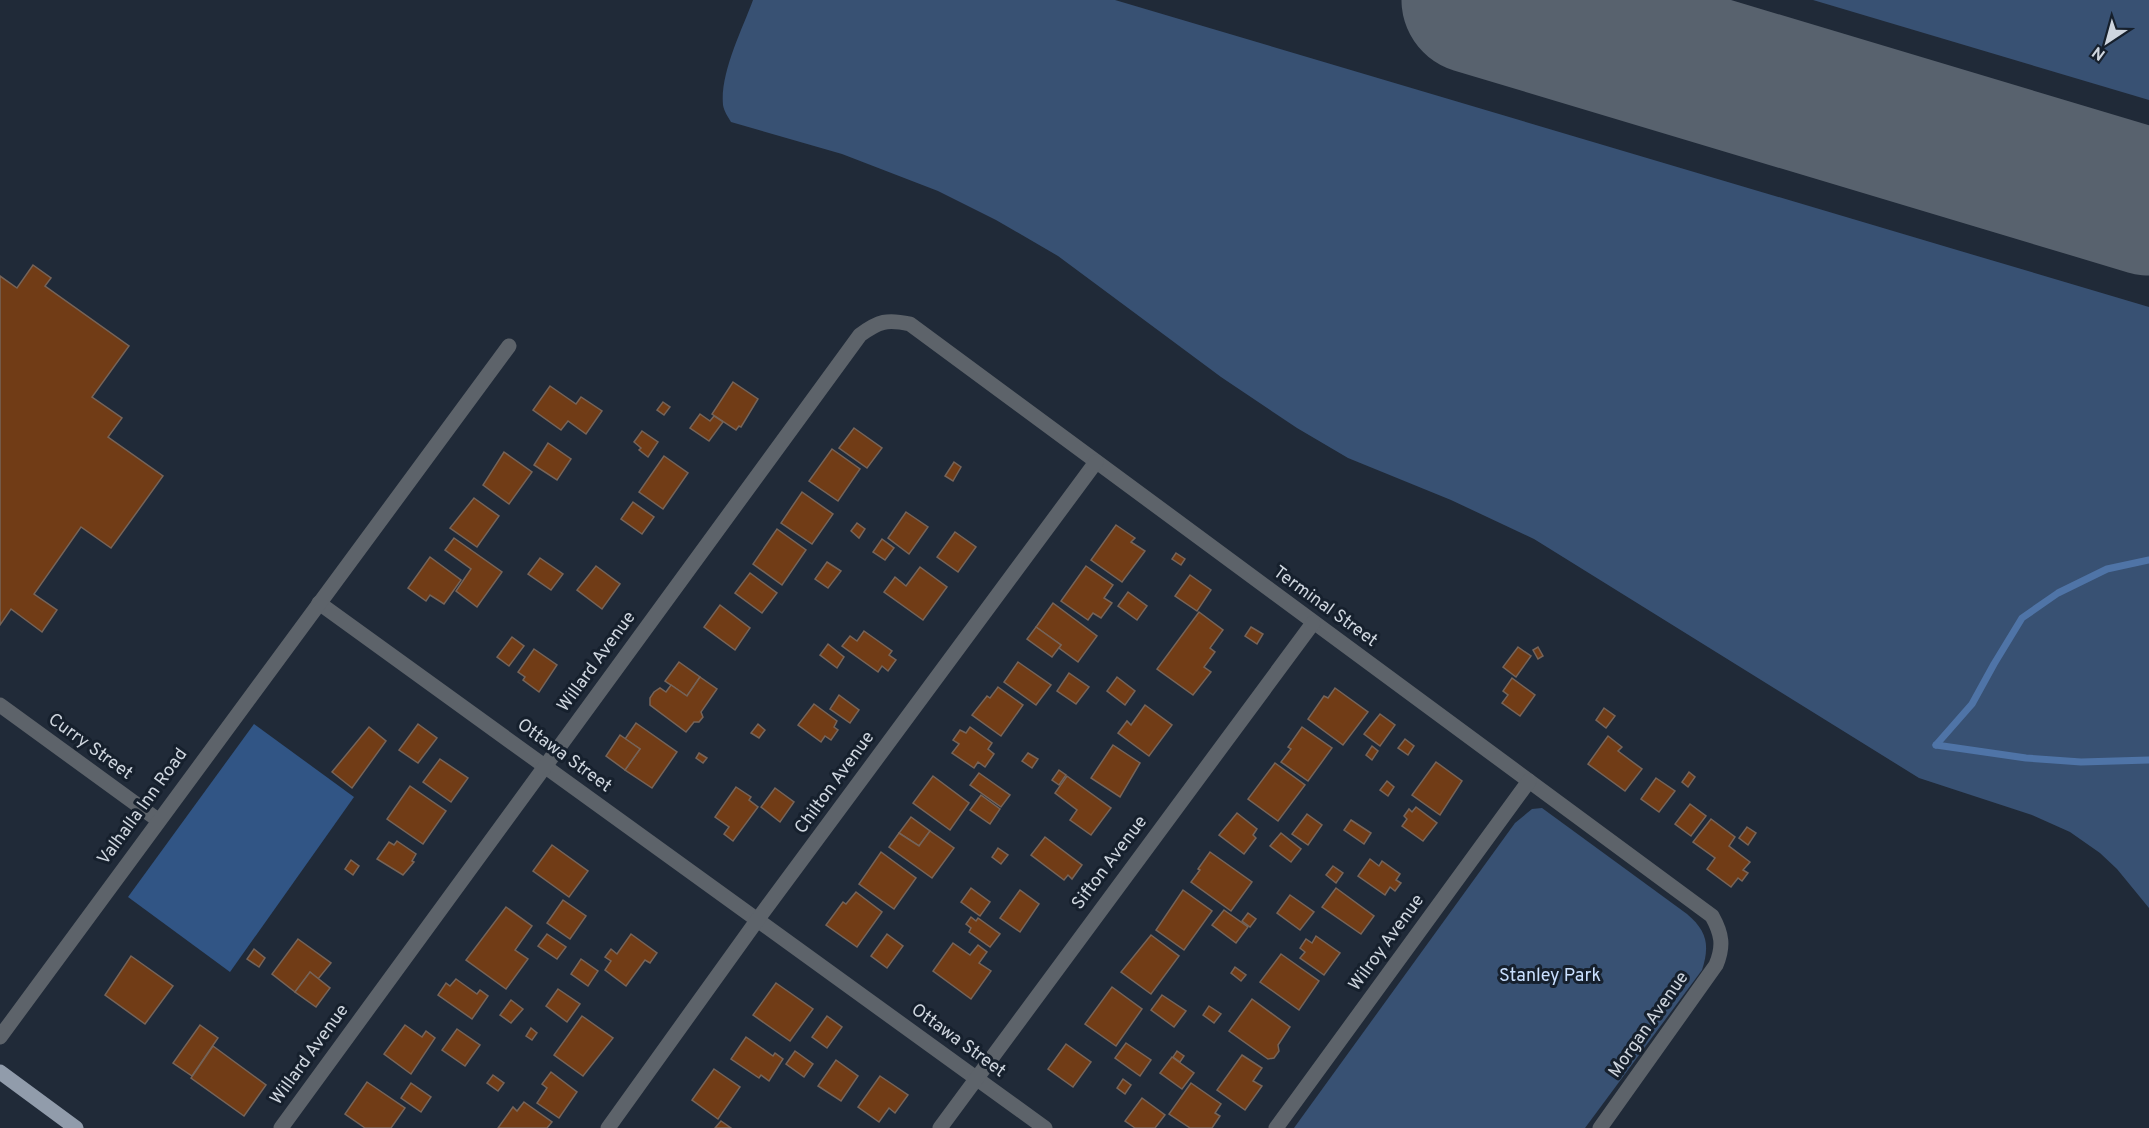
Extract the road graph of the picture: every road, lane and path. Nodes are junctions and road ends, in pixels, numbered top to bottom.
1 (891, 320) joint
2 (509, 346) dead end
3 (1096, 462) junction
4 (319, 603) junction
5 (1313, 623) junction
6 (0, 705) edge
7 (544, 767) junction
8 (1529, 781) junction
9 (158, 820) junction
10 (758, 920) junction
11 (1722, 940) joint
12 (0, 1037) edge
13 (0, 1072) edge
14 (976, 1078) junction
15 (76, 1128) edge
16 (281, 1128) edge
17 (608, 1128) edge
18 (940, 1128) edge
19 (1045, 1128) edge
20 (1276, 1128) edge
21 (1600, 1128) edge

1 - 3 street, Terminal Street
1 - 7 street, Willard Avenue
2 - 4 street
3 - 5 street, Terminal Street
3 - 10 street, Chilton Avenue
4 - 7 street, Ottawa Street
4 - 9 street, Valhalla Inn Road
5 - 8 street, Terminal Street
5 - 14 street, Sifton Avenue
6 - 9 street, Curry Street
7 - 10 street, Ottawa Street
7 - 16 street, Willard Avenue
8 - 11 street, Terminal Street
8 - 20 street, Wilroy Avenue
9 - 12 street, Valhalla Inn Road
10 - 14 street, Ottawa Street
10 - 17 street, Chilton Avenue
11 - 21 street, Morgan Avenue
13 - 15 main road
14 - 18 street, Sifton Avenue
14 - 19 street, Ottawa Street

